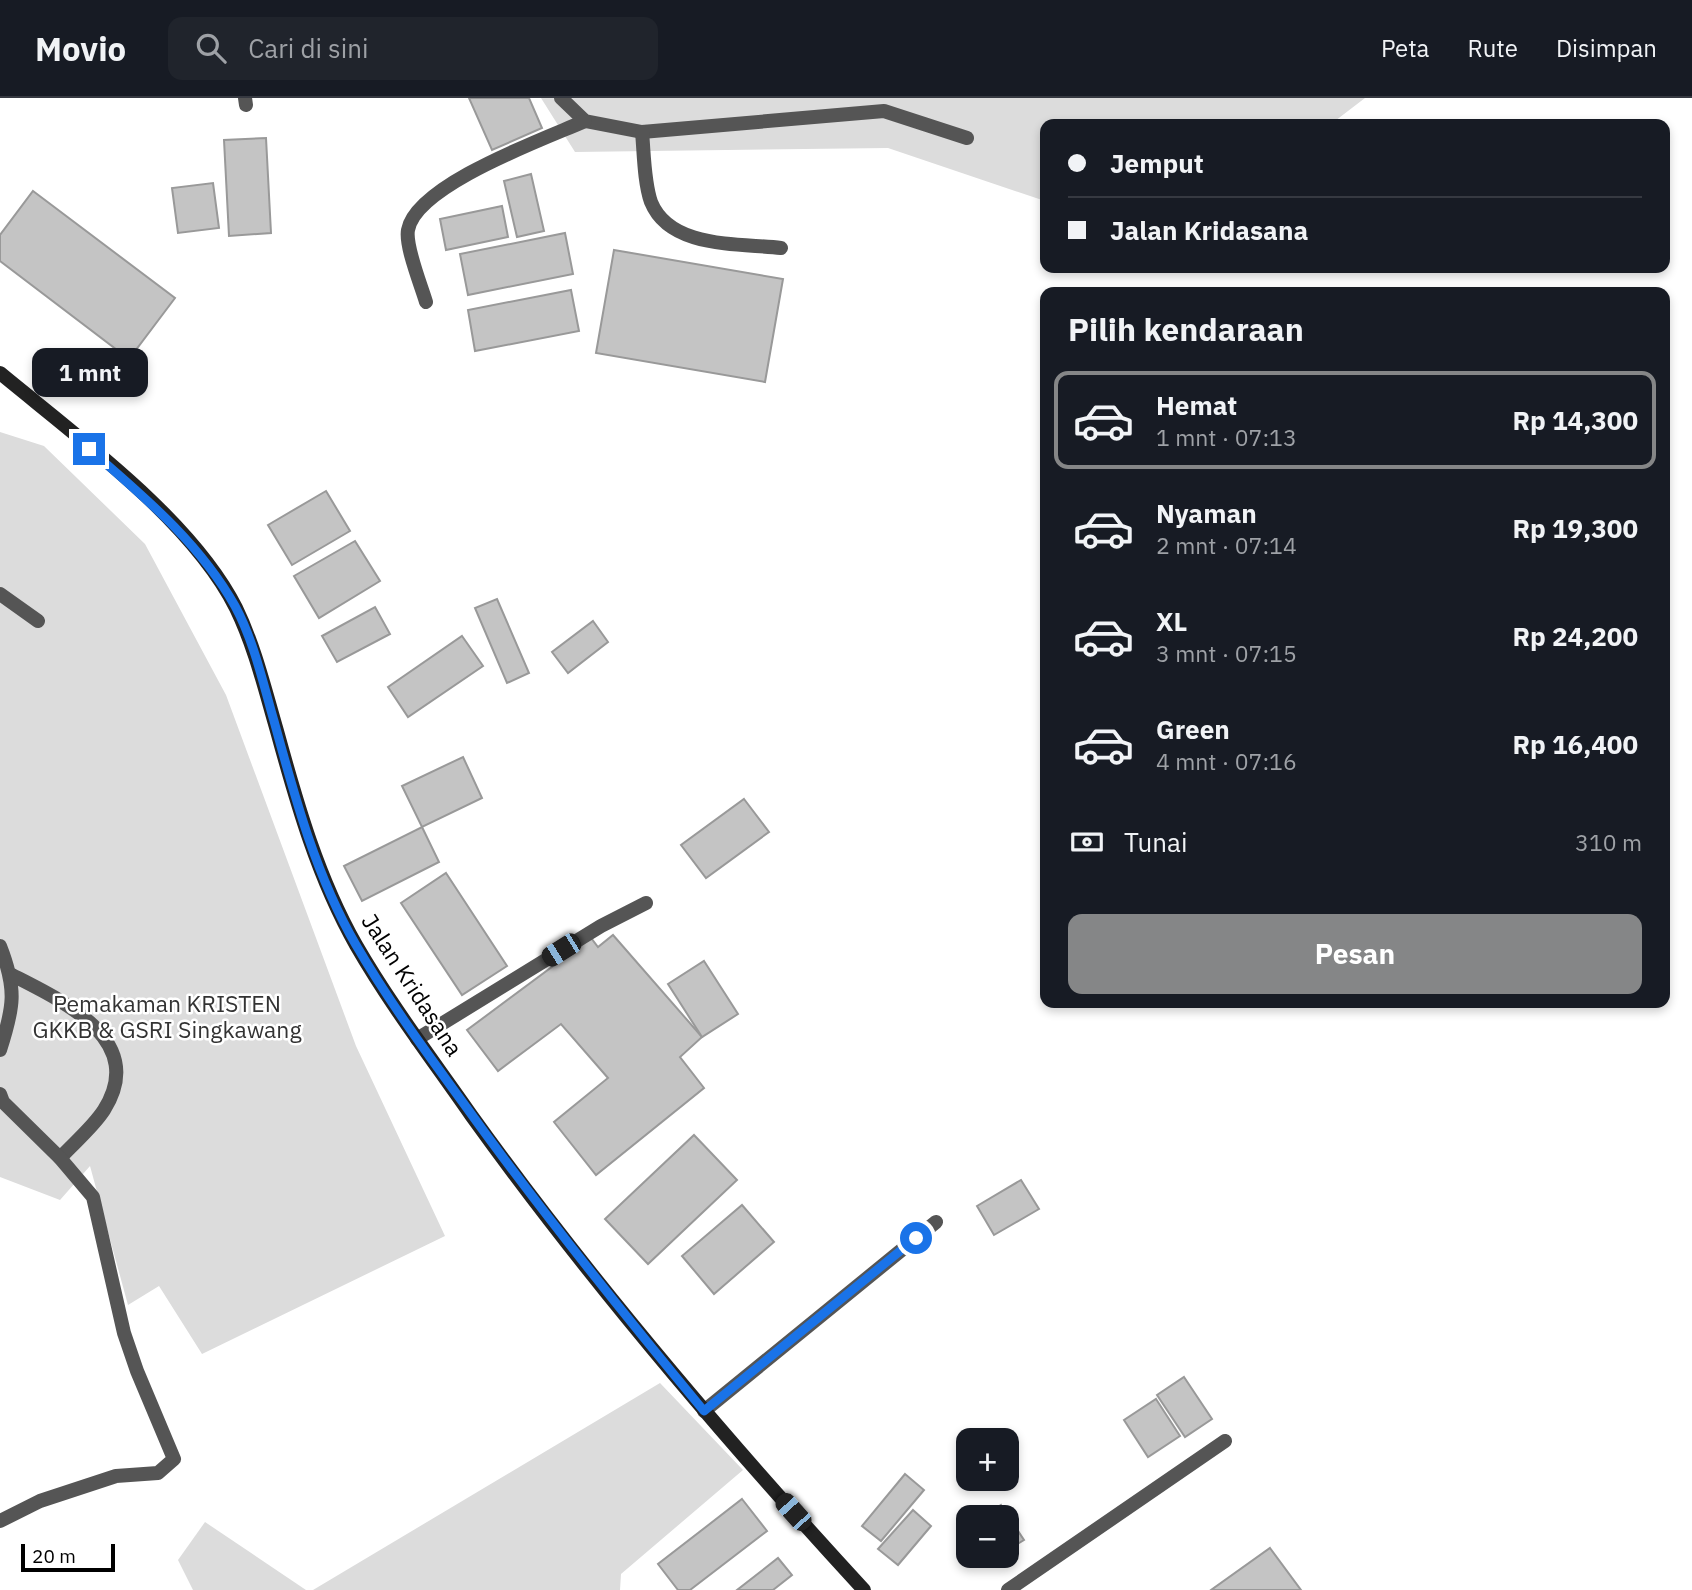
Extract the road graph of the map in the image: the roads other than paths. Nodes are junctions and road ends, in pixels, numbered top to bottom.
1 (561, 98) edge
2 (884, 105) edge
3 (585, 121) junction
4 (642, 132) junction
5 (967, 138) dead end
6 (781, 248) dead end
7 (426, 302) dead end
8 (0, 373) edge
9 (0, 594) edge
10 (38, 621) dead end
11 (646, 902) dead end
12 (0, 946) edge
13 (12, 975) junction
14 (417, 1039) junction
15 (0, 1051) edge
16 (0, 1094) edge
17 (60, 1158) junction
18 (936, 1222) dead end
19 (704, 1411) junction
20 (1225, 1441) dead end
21 (0, 1521) edge
22 (864, 1590) edge
23 (1008, 1590) edge

1 - 3 street
2 - 4 street
2 - 5 street
3 - 4 street
3 - 7 street
4 - 6 street
8 - 14 street, Jalan Kridasana
9 - 10 street
11 - 14 street
12 - 13 street
13 - 15 street
13 - 17 street
14 - 19 street, Jalan Kridasana
16 - 17 street
17 - 21 street
18 - 19 street
19 - 22 street, Jalan Kridasana
20 - 23 street

